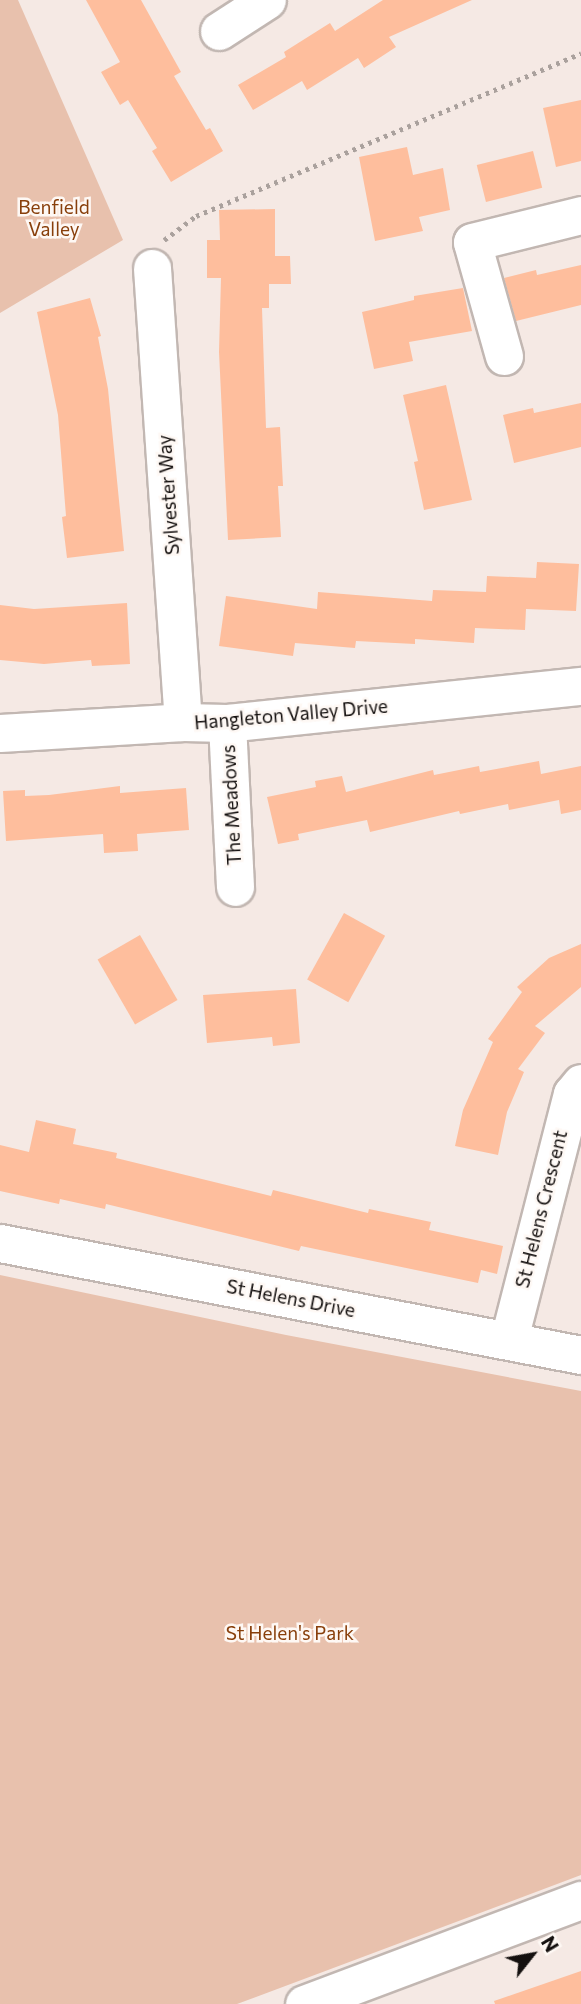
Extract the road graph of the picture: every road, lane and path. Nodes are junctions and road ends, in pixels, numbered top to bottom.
1 (267, 0) edge
2 (219, 31) dead end
3 (581, 53) edge
4 (581, 215) edge
5 (152, 268) joint
6 (504, 356) dead end
7 (581, 686) edge
8 (183, 722) junction
9 (228, 723) junction
10 (0, 733) edge
11 (235, 887) dead end
12 (581, 1083) edge
13 (0, 1243) edge
14 (509, 1339) junction
15 (581, 1355) edge
16 (581, 1900) edge
17 (304, 2004) edge

1 - 2 street
3 - 5 path
4 - 6 street
5 - 8 street, Sylvester Way
7 - 9 street, Hangleton Valley Drive
8 - 9 street, Hangleton Valley Drive
8 - 10 street, Hangleton Valley Drive
9 - 11 street, The Meadows
12 - 14 street, St Helens Crescent
13 - 14 street, St Helens Drive
14 - 15 street, St Helens Drive
16 - 17 street

